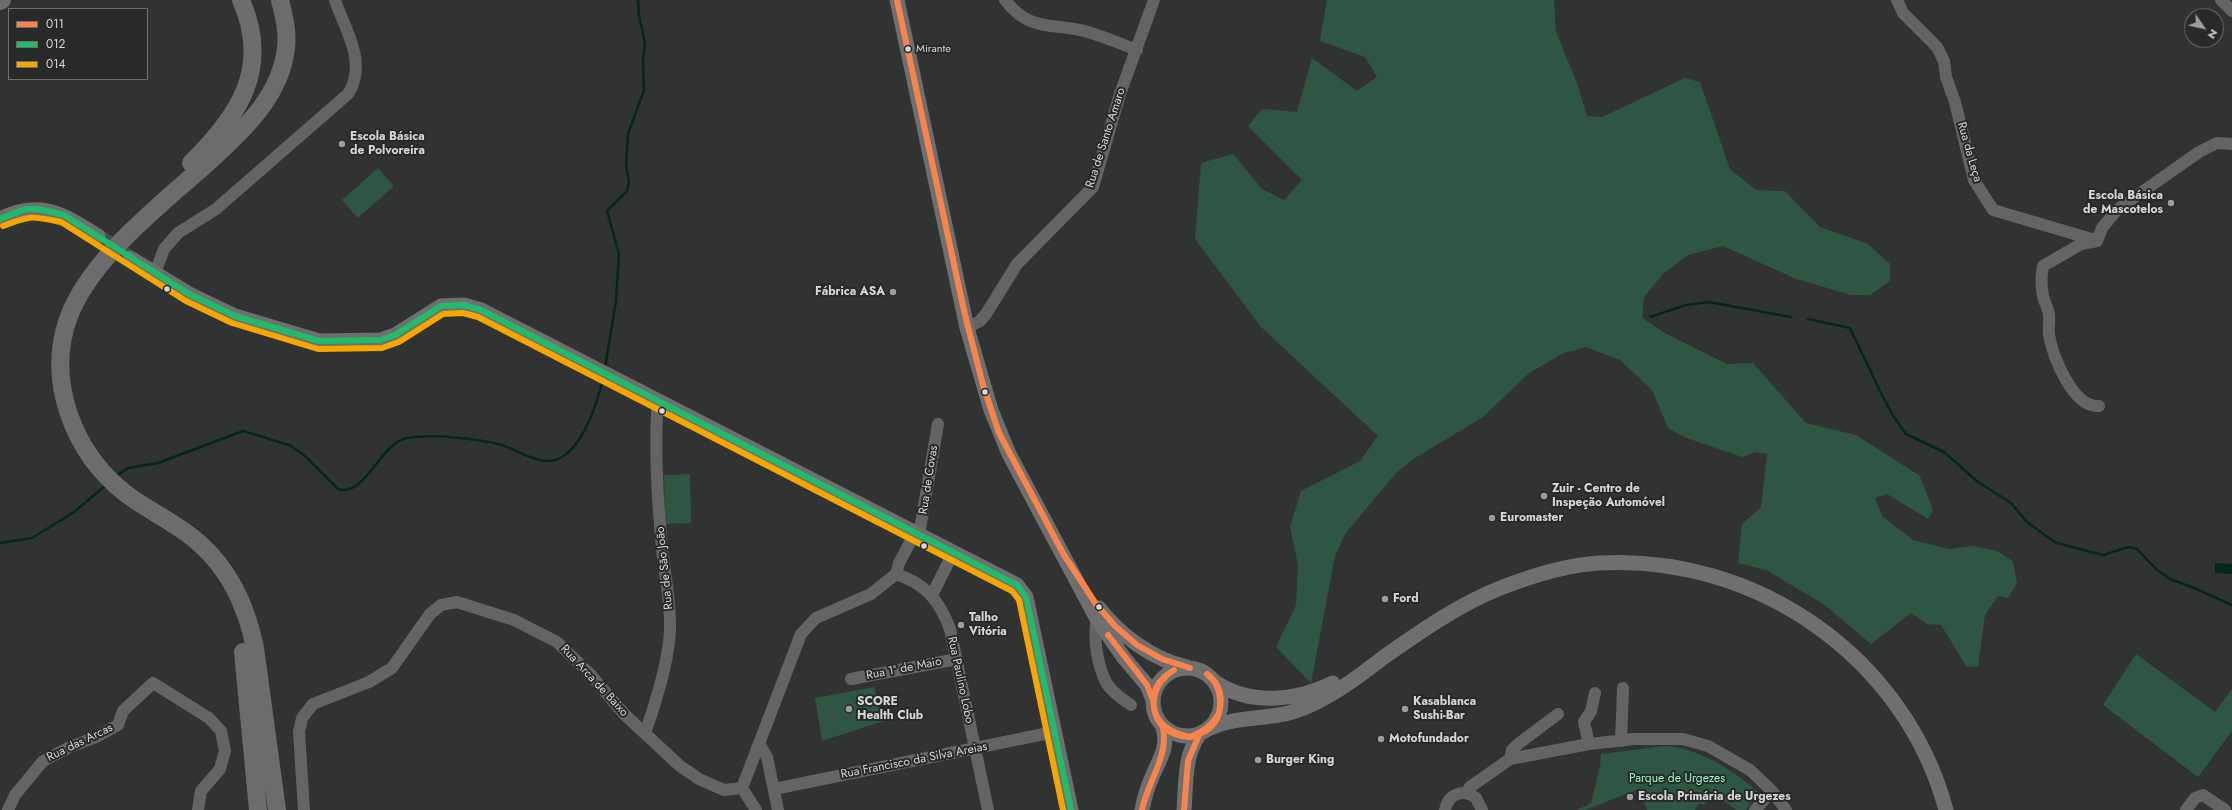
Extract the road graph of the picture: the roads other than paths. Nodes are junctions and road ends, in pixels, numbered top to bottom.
1 (241, 0) edge
2 (270, 0) edge
3 (280, 0) edge
4 (290, 0) edge
5 (335, 0) edge
6 (897, 0) edge
7 (1005, 0) edge
8 (1154, 0) edge
9 (1898, 0) edge
10 (2221, 0) edge
11 (2232, 11) edge
12 (1137, 50) junction
13 (231, 142) junction
14 (2232, 144) edge
15 (166, 187) junction
16 (0, 219) edge
17 (98, 236) tunnel mouth
18 (2097, 241) junction
19 (130, 258) tunnel mouth
20 (155, 273) junction
21 (967, 328) junction
22 (658, 400) junction
23 (2099, 406) dead end
24 (938, 424) dead end
25 (917, 534) junction
26 (953, 552) junction
27 (1073, 573) junction
28 (896, 574) junction
29 (932, 595) junction
30 (1097, 619) junction
31 (1386, 656) junction
32 (956, 659) junction
33 (1190, 668) junction
34 (851, 679) dead end
35 (1215, 682) junction
36 (1623, 688) dead end
37 (1595, 693) dead end
38 (1153, 700) junction
39 (1131, 705) dead end
40 (1558, 714) dead end
41 (1163, 728) junction
42 (1054, 732) junction
43 (1204, 732) junction
44 (645, 733) junction
45 (1621, 741) junction
46 (1589, 744) junction
47 (760, 745) junction
48 (975, 748) junction
49 (1510, 759) junction
50 (1486, 777) junction
51 (742, 788) junction
52 (774, 789) junction
53 (1772, 792) junction
54 (1466, 793) junction
55 (1450, 799) junction
56 (1481, 806) edge
57 (1184, 809) edge
58 (8, 810) edge
59 (198, 810) edge
60 (258, 810) edge
61 (277, 810) edge
62 (304, 810) edge
63 (756, 810) edge
64 (778, 810) edge
65 (988, 810) edge
66 (1071, 810) edge
67 (1142, 810) edge
68 (1436, 810) edge
69 (1445, 810) edge
70 (1756, 810) edge
71 (1786, 810) edge
72 (1946, 810) edge
73 (2186, 810) edge
74 (2225, 810) edge

1 - 15 highway
2 - 15 highway
3 - 13 highway
4 - 13 highway
5 - 20 street
6 - 21 main road
7 - 12 street
8 - 12 street, Rua de Santo Amaro
9 - 18 street, Rua da Leça
10 - 11 street
12 - 21 street, Rua de Santo Amaro
13 - 61 highway
14 - 18 street
15 - 60 highway
16 - 17 main road
18 - 23 street
19 - 20 main road
20 - 22 main road
21 - 27 main road
22 - 25 main road
22 - 44 street, Rua de São João
24 - 25 street, Rua de Covas
25 - 26 main road
25 - 28 street, Rua de Covas
26 - 29 street
26 - 42 main road
27 - 30 main road
27 - 33 main road
28 - 29 street, Rua Paulino Lobo
28 - 47 street
29 - 32 street, Rua Paulino Lobo
30 - 38 main road
30 - 39 street
31 - 35 main road
31 - 43 main road
31 - 72 main road
32 - 34 street, Rua 1º de Maio
32 - 48 street, Rua Paulino Lobo
33 - 35 main road
33 - 38 main road
35 - 43 main road
36 - 45 street
37 - 46 street
38 - 41 main road
40 - 49 street
41 - 43 main road
41 - 67 main road
42 - 48 street, Rua Francisco da Silva Areias
42 - 66 main road
43 - 57 main road
44 - 51 street, Rua Arca de Baixo
44 - 62 street, Rua Arca de Baixo
45 - 46 street
45 - 53 street
46 - 49 street
47 - 51 street
47 - 52 street
48 - 52 street, Rua Francisco da Silva Areias
48 - 65 street, Rua Paulino Lobo
49 - 50 street
50 - 54 street
50 - 56 street
51 - 63 street
52 - 64 street
53 - 70 street
53 - 71 street
54 - 55 street
54 - 56 street
55 - 68 street
55 - 69 street
58 - 59 street, Rua das Arcas
73 - 74 street

